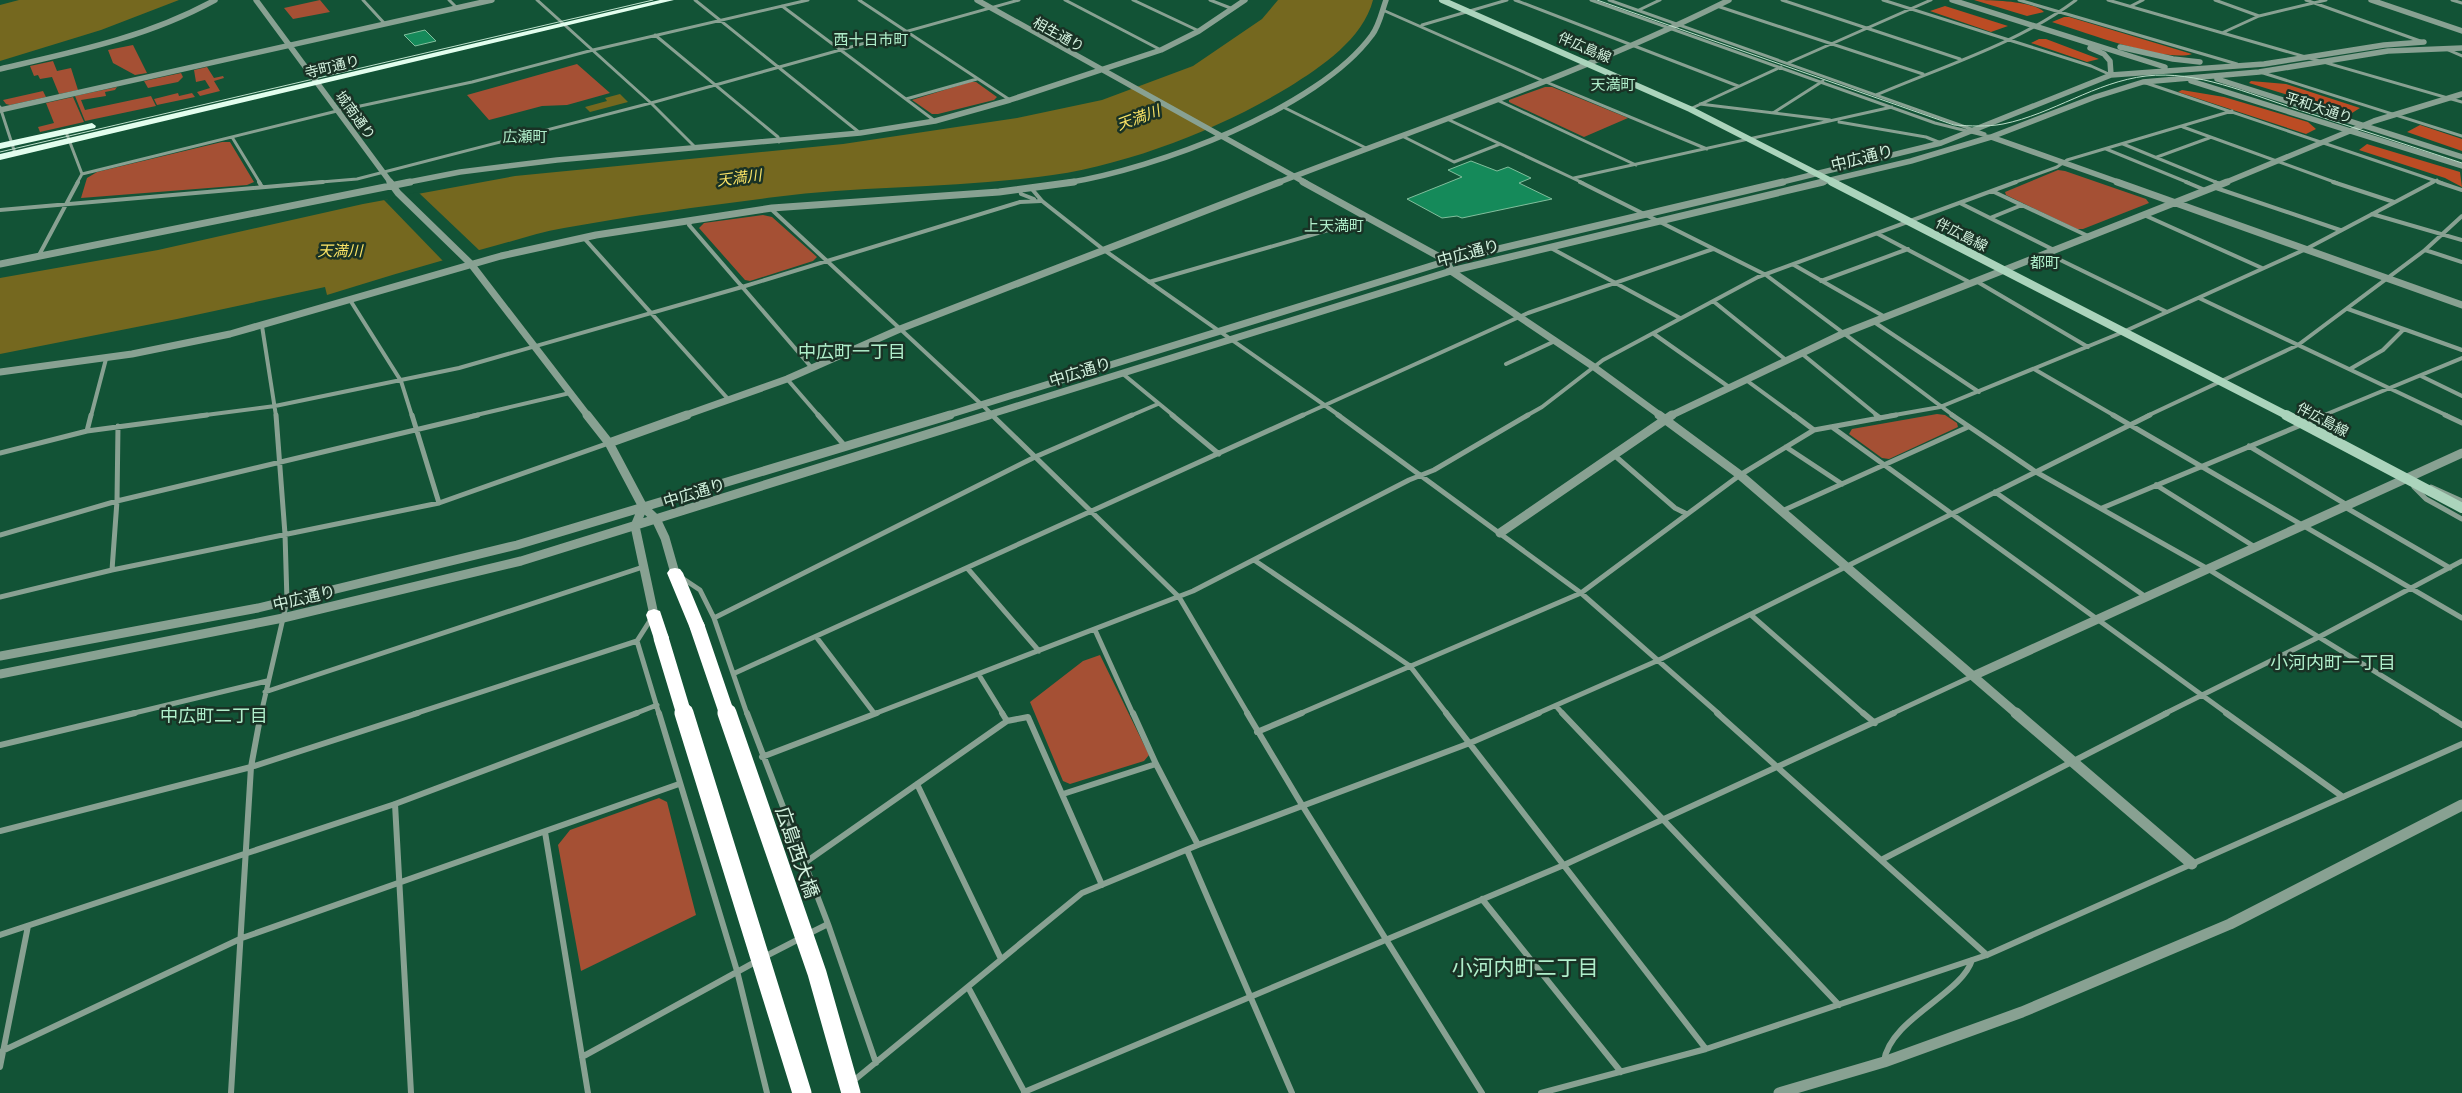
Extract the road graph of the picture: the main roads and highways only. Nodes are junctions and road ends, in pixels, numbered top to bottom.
1 (633, 0) edge
2 (670, 0) edge
3 (1442, 0) edge
4 (575, 13) dead end
5 (565, 19) junction
6 (543, 20) dead end
7 (524, 24) dead end
8 (315, 79) junction
9 (67, 136) junction
10 (0, 146) edge
11 (0, 157) edge
12 (2462, 508) edge
13 (675, 573) road end
14 (654, 615) road end
15 (848, 1090) edge
16 (802, 1093) edge

1 - 4 highway
2 - 5 highway, 寺町通り
3 - 12 main road, 伴広島線
5 - 6 highway, 寺町通り
5 - 8 highway, 寺町通り
7 - 8 highway, 寺町通り
8 - 9 highway, 寺町通り
9 - 10 highway, 寺町通り
9 - 11 highway, 寺町通り
13 - 15 highway, 広島西大橋, bridge
14 - 16 highway, bridge

